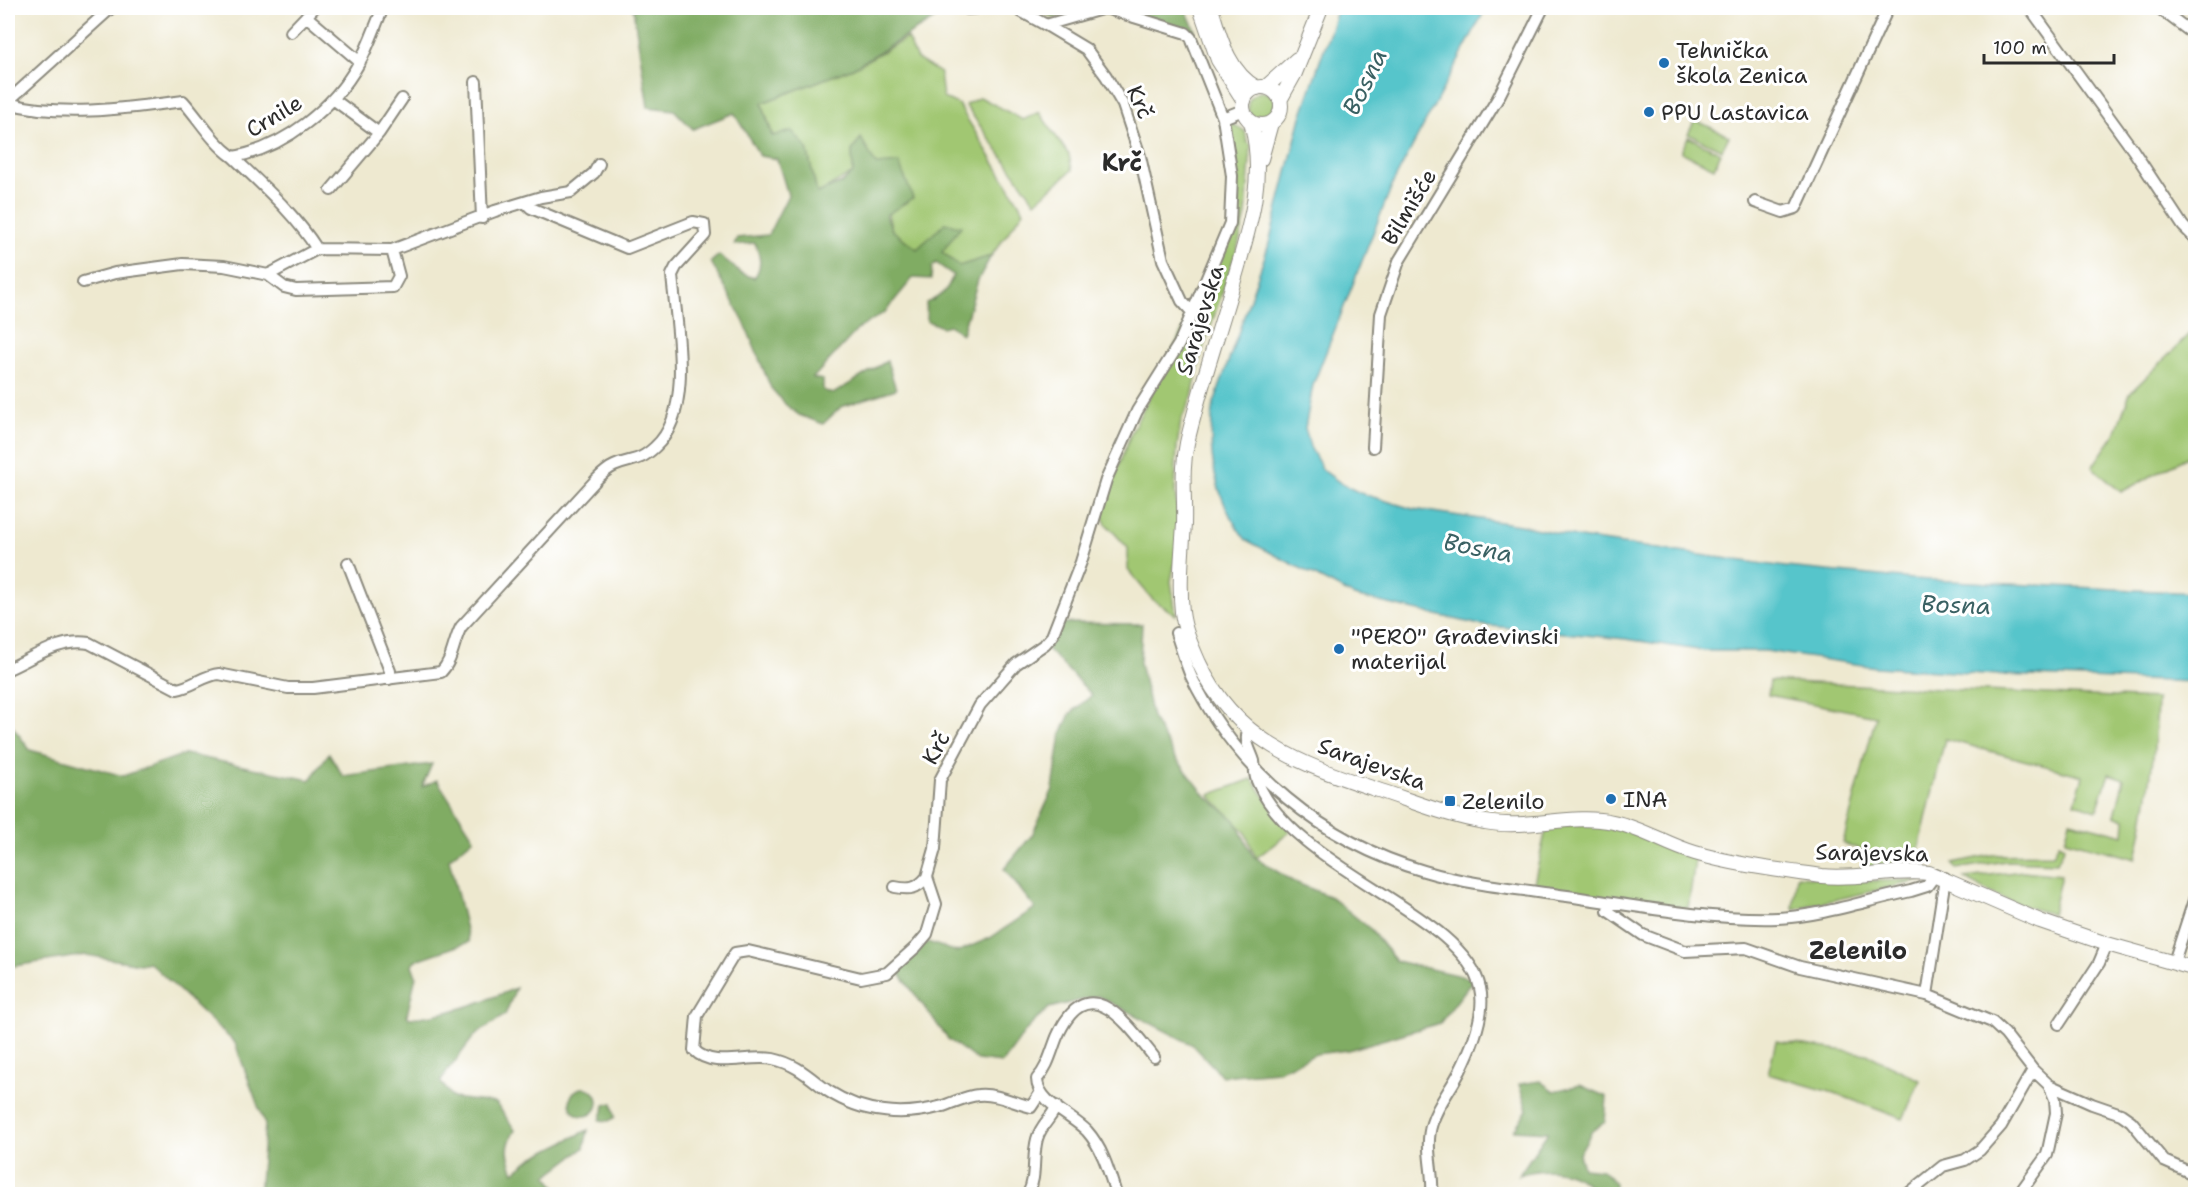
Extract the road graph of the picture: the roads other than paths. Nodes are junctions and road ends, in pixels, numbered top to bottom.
1 (111, 8) edge
2 (314, 8) edge
3 (383, 8) edge
4 (1015, 8) edge
5 (1105, 8) edge
6 (1200, 8) edge
7 (1211, 8) edge
8 (1321, 8) edge
9 (1543, 8) edge
10 (1888, 8) edge
11 (2030, 8) edge
12 (2159, 8) edge
13 (306, 16) junction
14 (1046, 25) junction
15 (291, 32) dead end
16 (2196, 36) edge
17 (1304, 51) junction
18 (360, 62) junction
19 (476, 82) dead end
20 (1262, 88) junction
21 (333, 99) junction
22 (402, 99) dead end
23 (1280, 100) junction
24 (8, 102) edge
25 (1246, 111) junction
26 (1223, 118) junction
27 (1272, 123) junction
28 (379, 133) junction
29 (233, 157) junction
30 (599, 164) dead end
31 (1258, 170) junction
32 (331, 190) dead end
33 (1755, 201) dead end
34 (525, 202) junction
35 (482, 218) junction
36 (2196, 239) edge
37 (317, 249) junction
38 (392, 250) junction
39 (268, 275) junction
40 (83, 282) dead end
41 (1191, 312) junction
42 (1373, 447) dead end
43 (348, 562) dead end
44 (1176, 633) dead end
45 (8, 669) edge
46 (390, 679) junction
47 (1248, 731) junction
48 (1255, 769) junction
49 (1941, 876) junction
50 (927, 877) junction
51 (895, 887) dead end
52 (2196, 894) edge
53 (1609, 903) junction
54 (2107, 944) junction
55 (2174, 962) junction
56 (2196, 969) edge
57 (1927, 994) junction
58 (2059, 1024) dead end
59 (1154, 1057) dead end
60 (2032, 1070) junction
61 (2049, 1084) junction
62 (1041, 1092) junction
63 (1056, 1106) junction
64 (2196, 1175) edge
65 (1028, 1194) edge
66 (1116, 1194) edge
67 (1432, 1194) edge
68 (1908, 1194) edge
69 (2019, 1194) edge

1 - 24 street
2 - 13 street
3 - 18 street, Crnile
4 - 14 street
5 - 14 street, Krč
5 - 26 street, Krč
6 - 25 main road, Sarajevska
7 - 20 main road
8 - 17 main road
9 - 42 street, Bilmišće
10 - 33 street
11 - 36 street
12 - 16 street
13 - 15 street
13 - 18 street
14 - 41 street, Krč
17 - 20 main road
17 - 23 main road
18 - 21 street, Crnile
19 - 35 street
20 - 23 main road
20 - 25 main road
21 - 28 street
21 - 29 street, Crnile
22 - 28 street
23 - 27 main road
24 - 29 street, Crnile
25 - 26 street
25 - 27 main road
25 - 31 main road, Sarajevska
26 - 41 street, Krč
27 - 31 main road, Sarajevska
28 - 32 street
29 - 37 street
30 - 34 street
31 - 47 main road, Sarajevska
34 - 35 street
34 - 46 street
35 - 38 street
37 - 38 street
37 - 39 street
38 - 39 street
39 - 40 street
41 - 50 street, Krč
43 - 46 street
44 - 48 street
45 - 46 street
47 - 48 street
47 - 49 main road, Sarajevska
48 - 53 street
48 - 67 street
49 - 53 street
49 - 54 main road, Sarajevska
49 - 57 street
50 - 51 street
50 - 62 street
52 - 55 street
53 - 57 street
54 - 55 main road, Sarajevska
54 - 58 street
55 - 56 main road, Sarajevska
57 - 60 street
59 - 62 street
60 - 61 street
60 - 68 street
61 - 64 street
61 - 69 street
62 - 63 street
63 - 65 street
63 - 66 street

